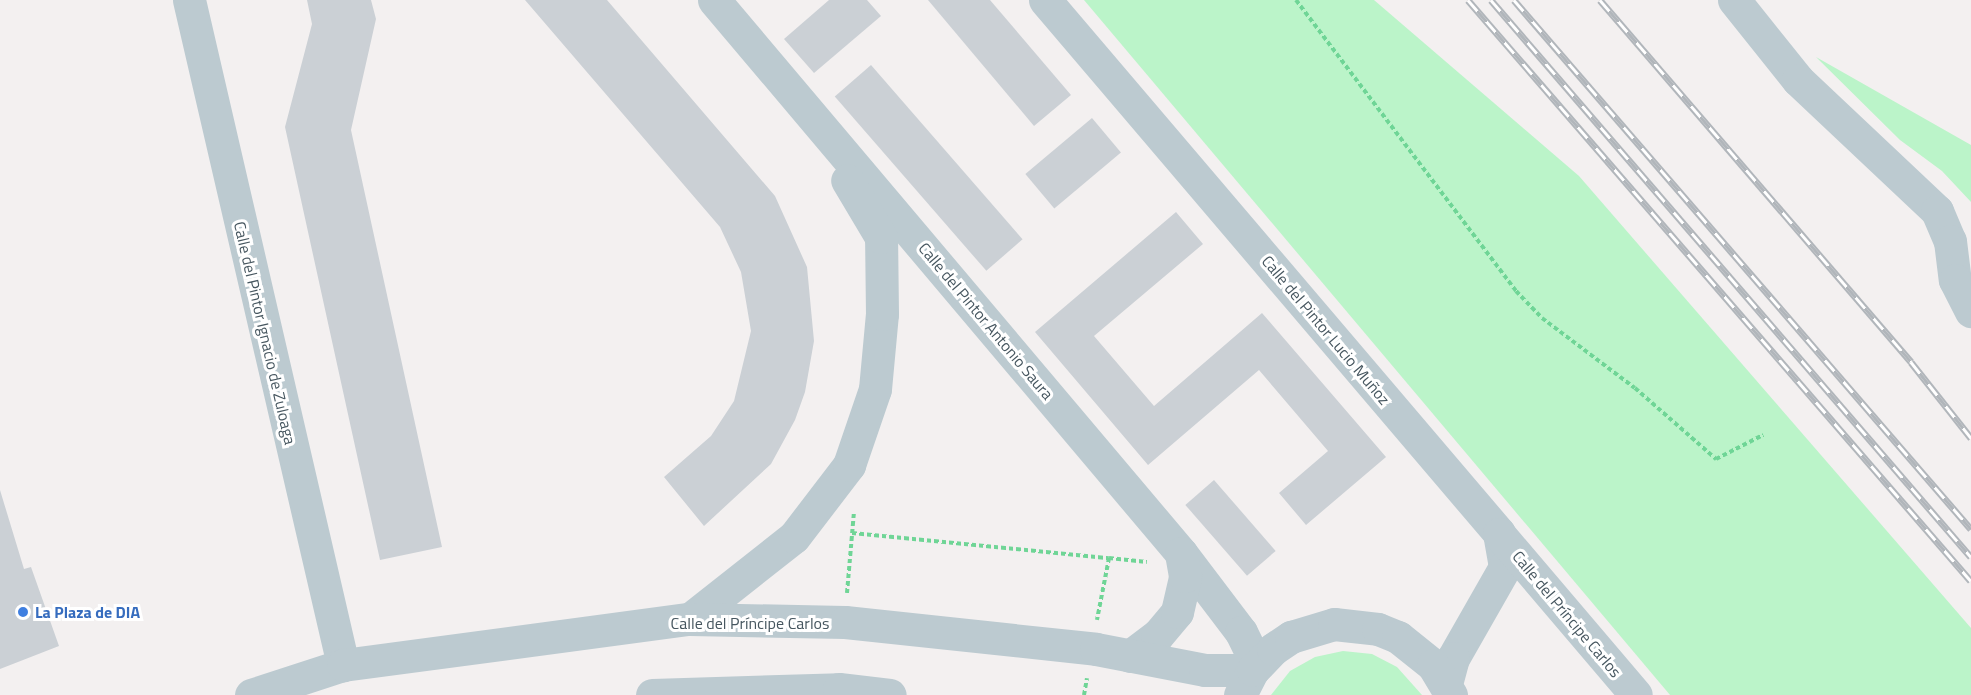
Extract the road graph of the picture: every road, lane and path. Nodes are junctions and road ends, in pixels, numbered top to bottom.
1 (189, 0) edge
2 (714, 0) edge
3 (1045, 0) edge
4 (1296, 0) edge
5 (1734, 0) edge
6 (792, 89) junction
7 (1971, 310) edge
8 (1763, 435) dead end
9 (828, 492) junction
10 (852, 533) junction
11 (1499, 533) junction
12 (1181, 553) junction
13 (690, 619) junction
14 (845, 622) junction
15 (1092, 649) junction
16 (1130, 656) junction
17 (343, 665) junction
18 (1250, 677) edge
19 (1448, 689) edge
20 (250, 695) edge
21 (652, 695) edge
22 (890, 695) edge
23 (1084, 695) edge
24 (1636, 695) edge

1 - 17 street, Calle del Pintor Ignacio de Zuloaga
2 - 6 street, Calle del Pintor Antonio Saura
3 - 11 street, Calle del Pintor Lucio Muñoz
4 - 8 path
5 - 7 street
6 - 9 street, Calle del Pintor Antonio Saura
6 - 12 street, Calle del Pintor Antonio Saura
9 - 10 path
9 - 13 street, Calle del Pintor Antonio Saura
10 - 14 path
10 - 15 path
11 - 19 street
11 - 24 street, Calle del Príncipe Carlos
12 - 16 street
12 - 18 street, Calle del Pintor Antonio Saura
13 - 14 street, Calle del Príncipe Carlos
13 - 17 street, Calle del Príncipe Carlos
14 - 15 street, Calle del Príncipe Carlos
15 - 16 street, Calle del Príncipe Carlos
15 - 23 path
16 - 18 street, Calle del Príncipe Carlos
17 - 20 street, Calle del Príncipe Carlos
18 - 19 street
21 - 22 street

